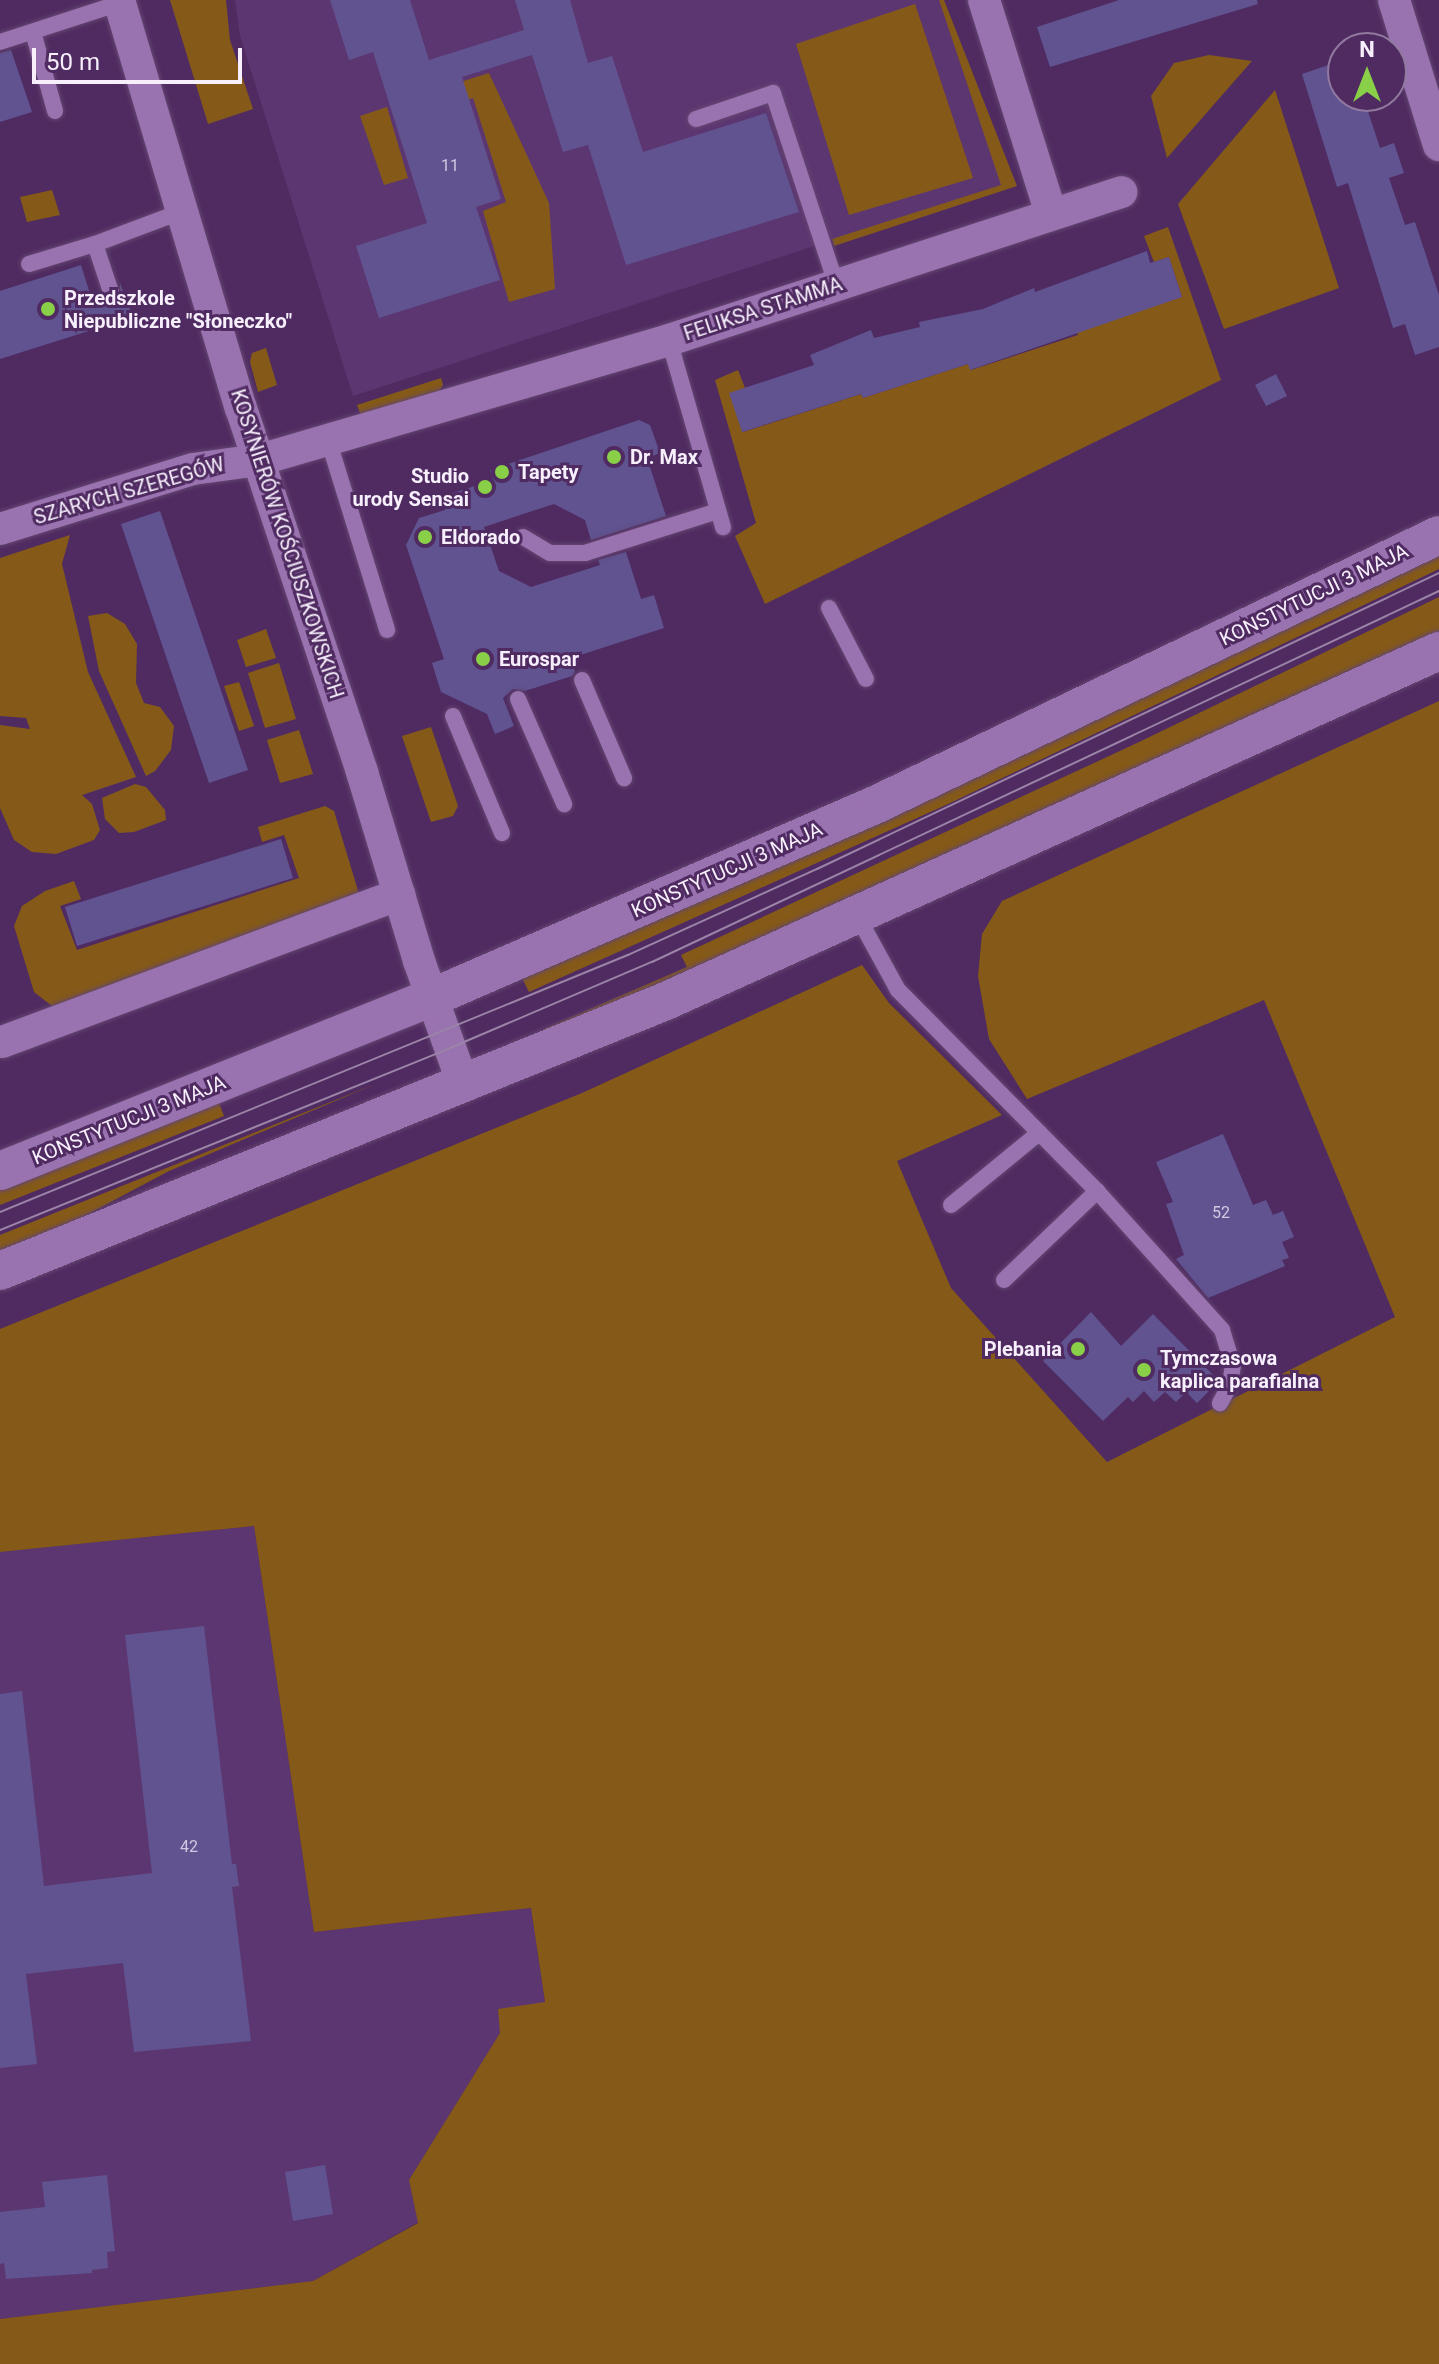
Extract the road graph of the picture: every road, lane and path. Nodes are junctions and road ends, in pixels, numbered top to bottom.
1 (984, 0) edge
2 (1394, 0) edge
3 (119, 1) edge
4 (33, 32) junction
5 (0, 42) edge
6 (55, 111) dead end
7 (696, 119) dead end
8 (1439, 145) edge
9 (1121, 192) dead end
10 (180, 212) junction
11 (1051, 214) junction
12 (95, 244) junction
13 (29, 264) dead end
14 (836, 283) junction
15 (111, 292) dead end
16 (669, 340) junction
17 (328, 439) junction
18 (259, 460) junction
19 (0, 529) edge
20 (1439, 535) edge
21 (523, 537) dead end
22 (829, 608) dead end
23 (387, 630) dead end
24 (1439, 651) edge
25 (866, 679) dead end
26 (582, 680) dead end
27 (518, 699) dead end
28 (453, 716) dead end
29 (624, 778) dead end
30 (564, 804) dead end
31 (502, 833) dead end
32 (399, 894) junction
33 (858, 917) junction
34 (431, 998) junction
35 (2, 1042) edge
36 (463, 1084) junction
37 (1039, 1133) junction
38 (0, 1171) edge
39 (1097, 1191) junction
40 (951, 1205) dead end
41 (0, 1271) edge
42 (1004, 1280) dead end
43 (1220, 1403) dead end

1 - 11 street
2 - 8 street
3 - 4 lane
3 - 10 street, KOSYNIERÓW KOŚCIUSZKOWSKICH
4 - 5 lane
4 - 6 lane
7 - 14 lane
9 - 11 street, FELIKSA STAMMA
10 - 12 lane
10 - 18 street, KOSYNIERÓW KOŚCIUSZKOWSKICH
11 - 14 street, FELIKSA STAMMA
12 - 13 lane
12 - 15 lane
14 - 16 street, FELIKSA STAMMA
16 - 17 street, FELIKSA STAMMA
16 - 21 lane
17 - 18 street, FELIKSA STAMMA
17 - 23 lane
18 - 19 street, SZARYCH SZEREGÓW
18 - 32 street, KOSYNIERÓW KOŚCIUSZKOWSKICH
20 - 34 street, KONSTYTUCJI 3 MAJA
22 - 25 lane
24 - 33 street
26 - 29 lane
27 - 30 lane
28 - 31 lane
32 - 34 street, KOSYNIERÓW KOŚCIUSZKOWSKICH
32 - 35 street
33 - 36 street
33 - 37 lane
34 - 36 street, KOSYNIERÓW KOŚCIUSZKOWSKICH
34 - 38 street, KONSTYTUCJI 3 MAJA
36 - 41 street
37 - 39 lane
37 - 40 lane
39 - 42 lane
39 - 43 lane

